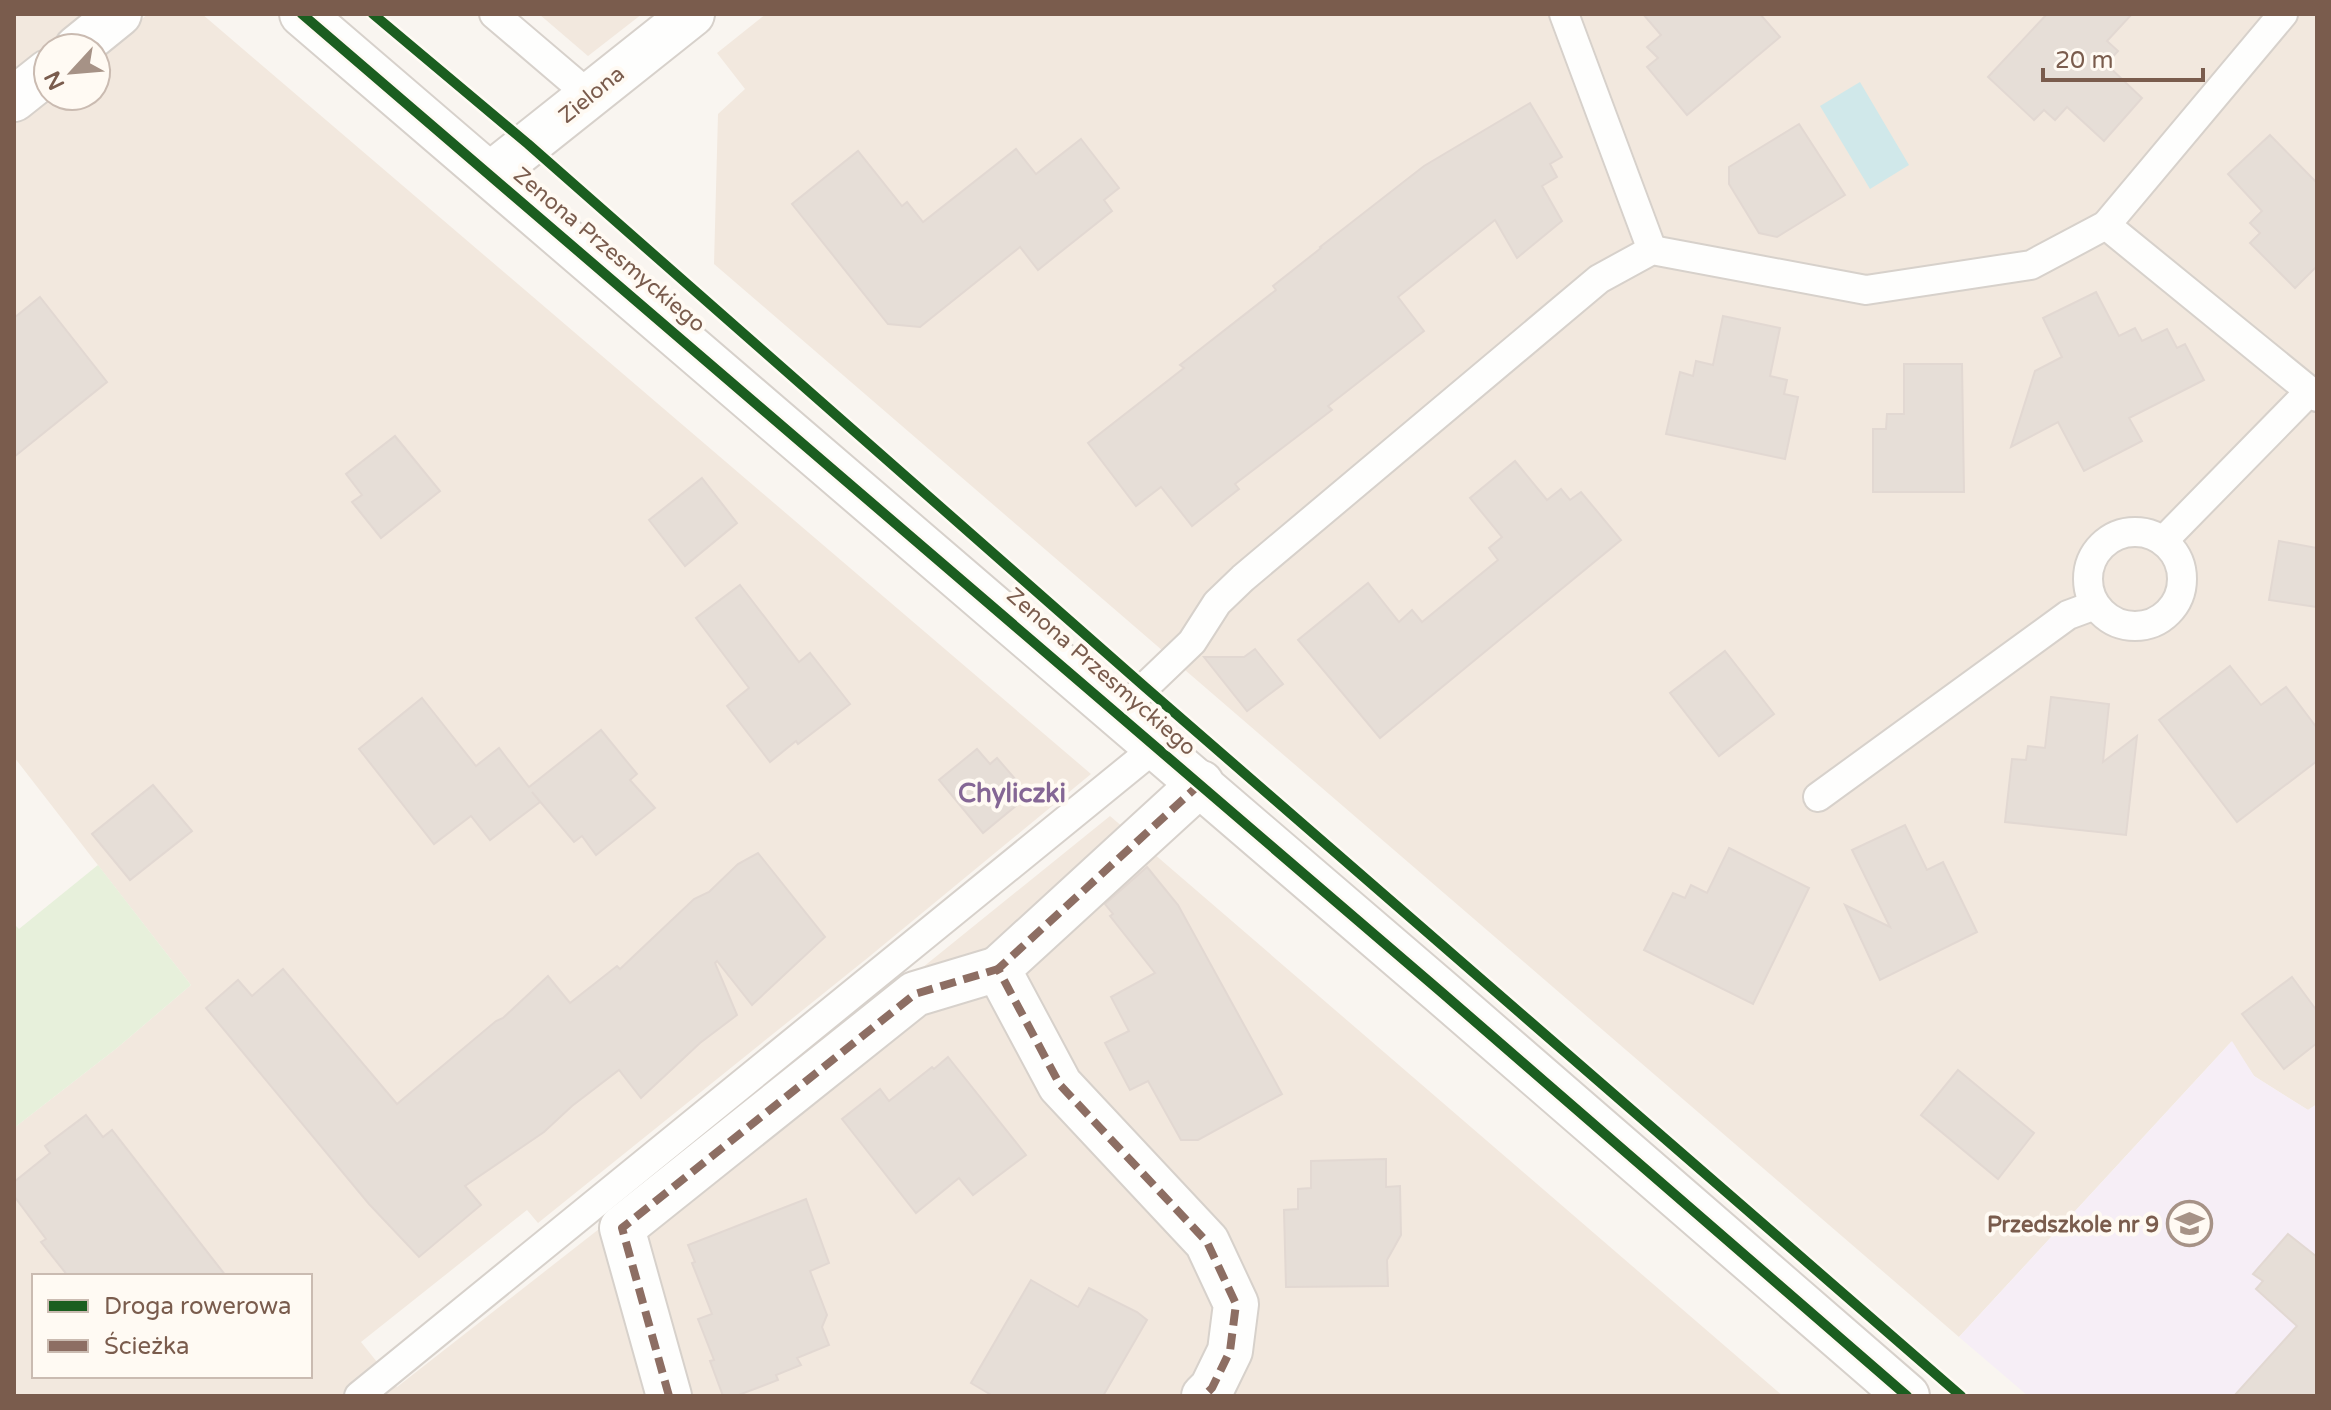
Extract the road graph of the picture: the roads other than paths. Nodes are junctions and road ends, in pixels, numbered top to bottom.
1 (119, 14) edge
2 (302, 14) edge
3 (494, 14) edge
4 (692, 14) edge
5 (1564, 14) edge
6 (2283, 14) edge
7 (97, 32) edge
8 (32, 85) edge
9 (589, 95) junction
10 (14, 99) edge
11 (491, 174) junction
12 (2106, 225) junction
13 (1652, 250) junction
14 (2313, 394) edge
15 (2163, 541) junction
16 (2095, 605) junction
17 (1121, 713) junction
18 (1157, 746) junction
19 (1201, 783) junction
20 (1818, 797) dead end
21 (998, 969) junction
22 (359, 1396) edge
23 (669, 1396) edge
24 (1204, 1396) edge
25 (1907, 1396) edge

1 - 7 street
2 - 11 street, Zenona Przesmyckiego
3 - 9 lane
4 - 9 street, Zielona
5 - 13 lane
6 - 12 lane
8 - 10 street
9 - 11 street, Zielona
11 - 17 street, Zenona Przesmyckiego
12 - 13 lane
12 - 14 lane
13 - 17 lane
14 - 15 lane
15 - 16 lane
15 - 16 lane
16 - 20 lane
17 - 18 street, Zenona Przesmyckiego
18 - 19 street, Zenona Przesmyckiego
18 - 22 lane
19 - 21 street
19 - 25 street, Zenona Przesmyckiego
21 - 23 street
21 - 24 street

